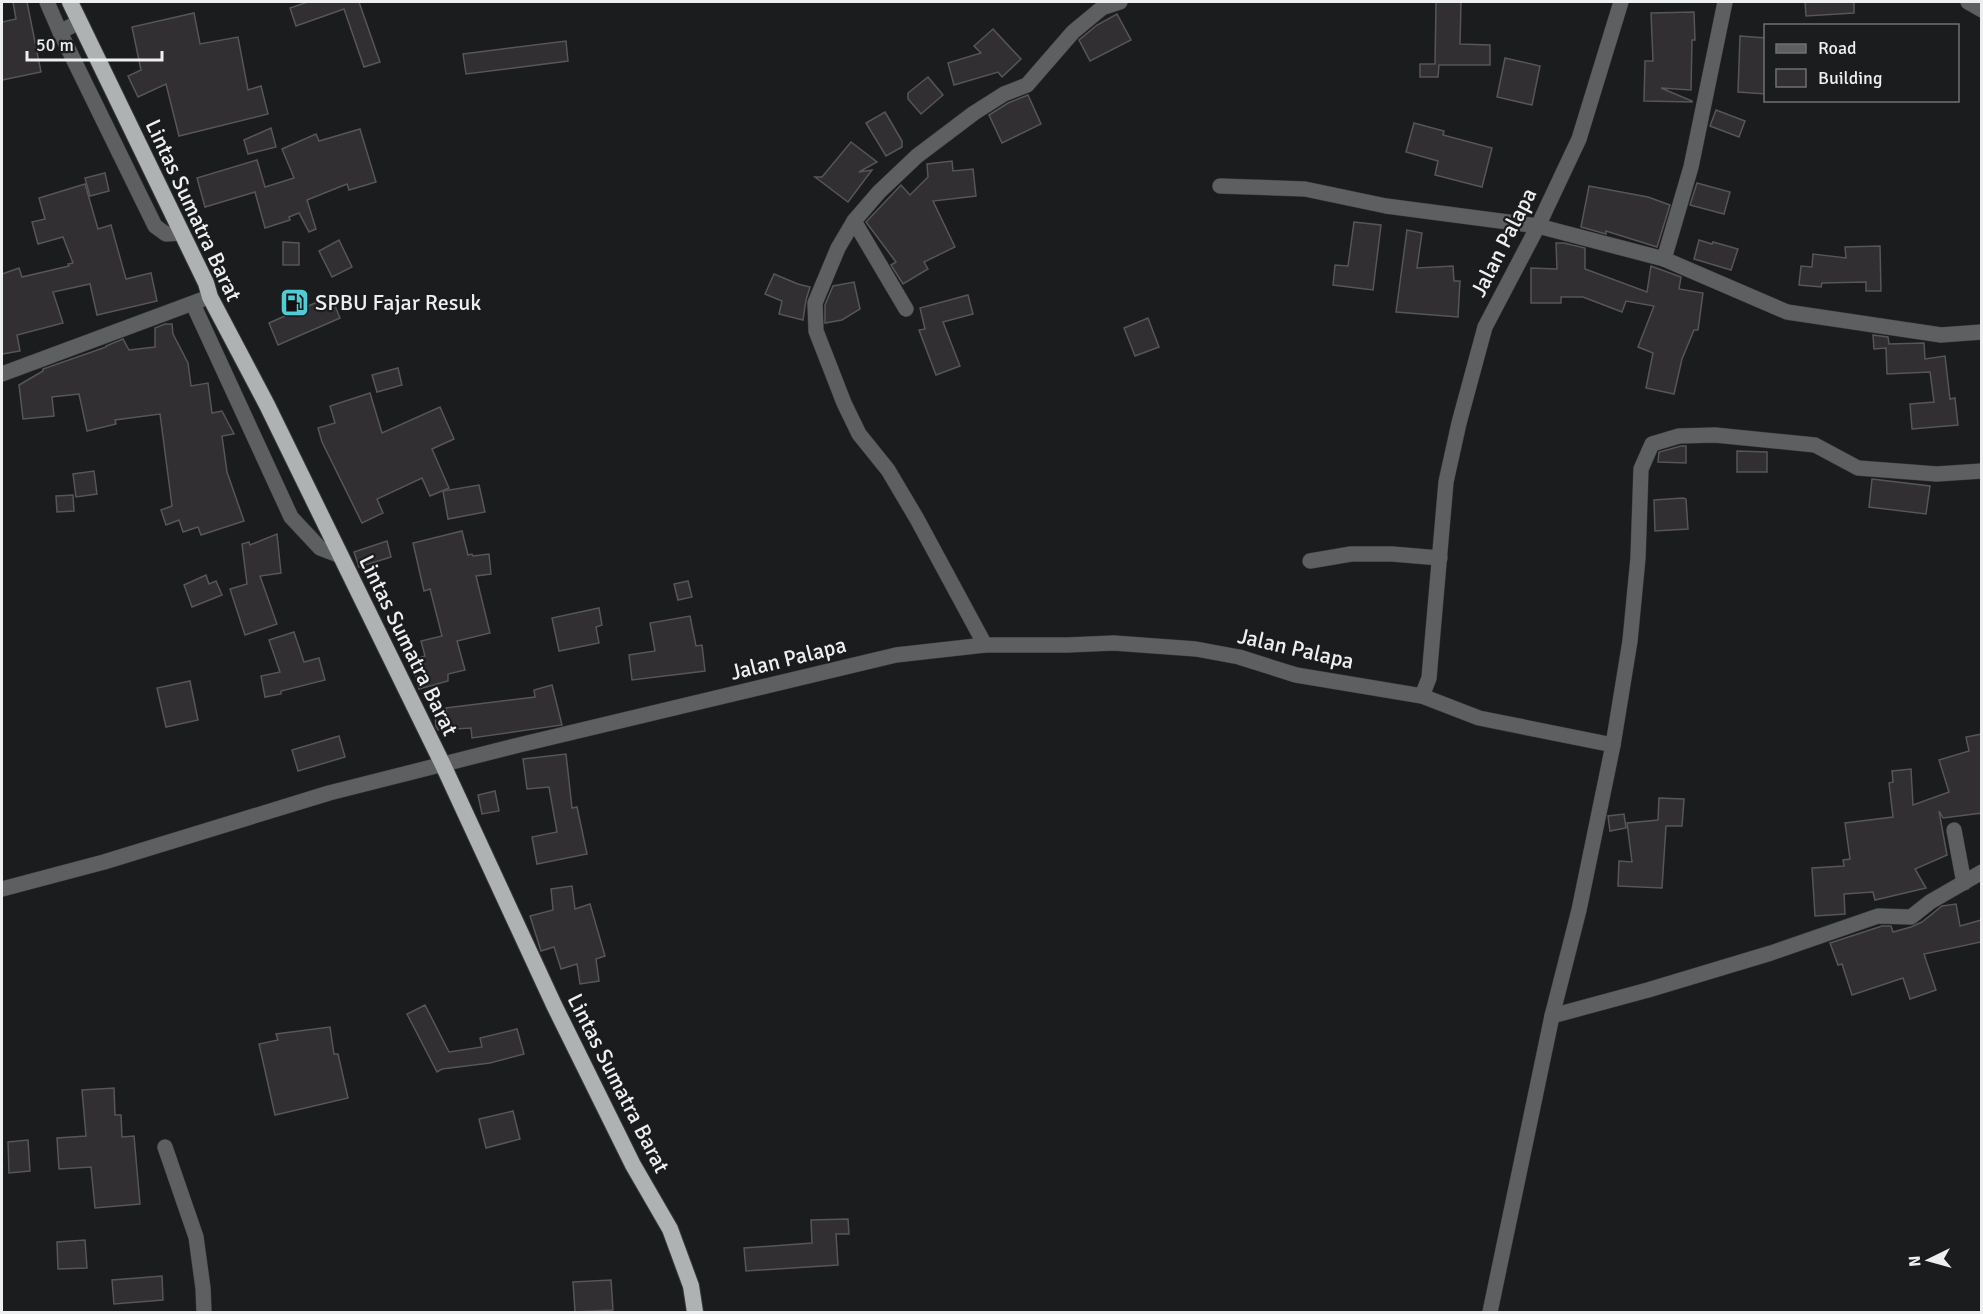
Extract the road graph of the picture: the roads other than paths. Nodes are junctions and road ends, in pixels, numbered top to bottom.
1 (46, 2) edge
2 (70, 2) edge
3 (1120, 2) edge
4 (1621, 2) edge
5 (1725, 2) edge
6 (1968, 2) edge
7 (1982, 10) edge
8 (79, 22) junction
9 (60, 32) junction
10 (1220, 186) dead end
11 (854, 221) junction
12 (1538, 226) junction
13 (182, 233) junction
14 (1664, 259) junction
15 (210, 297) junction
16 (193, 304) junction
17 (906, 309) dead end
18 (1982, 332) edge
19 (2, 374) edge
20 (1982, 471) edge
21 (341, 556) junction
22 (1440, 558) junction
23 (1310, 561) dead end
24 (985, 645) junction
25 (1422, 696) junction
26 (1613, 745) junction
27 (443, 765) junction
28 (1954, 830) dead end
29 (1982, 872) edge
30 (1964, 883) junction
31 (2, 889) edge
32 (1552, 1016) junction
33 (165, 1147) dead end
34 (204, 1312) edge
35 (695, 1312) edge
36 (1490, 1312) edge

1 - 9 street
2 - 8 highway, Lintas Sumatra Barat
3 - 11 street
4 - 12 street, Jalan Palapa
5 - 14 street
6 - 7 street
8 - 9 street
8 - 13 highway, Lintas Sumatra Barat
9 - 13 street
10 - 12 street
11 - 17 street
11 - 24 street
12 - 14 street
12 - 22 street, Jalan Palapa
13 - 15 highway, Lintas Sumatra Barat
14 - 18 street
15 - 16 street
15 - 21 highway, Lintas Sumatra Barat
16 - 19 street
16 - 21 street
20 - 26 street
21 - 27 highway, Lintas Sumatra Barat
22 - 23 street
22 - 25 street, Jalan Palapa
24 - 25 street, Jalan Palapa
24 - 27 street, Jalan Palapa
25 - 26 street
26 - 32 street
27 - 31 street, Jalan Palapa
27 - 35 highway, Lintas Sumatra Barat
28 - 30 street
29 - 30 street
30 - 32 street
32 - 36 street
33 - 34 street

